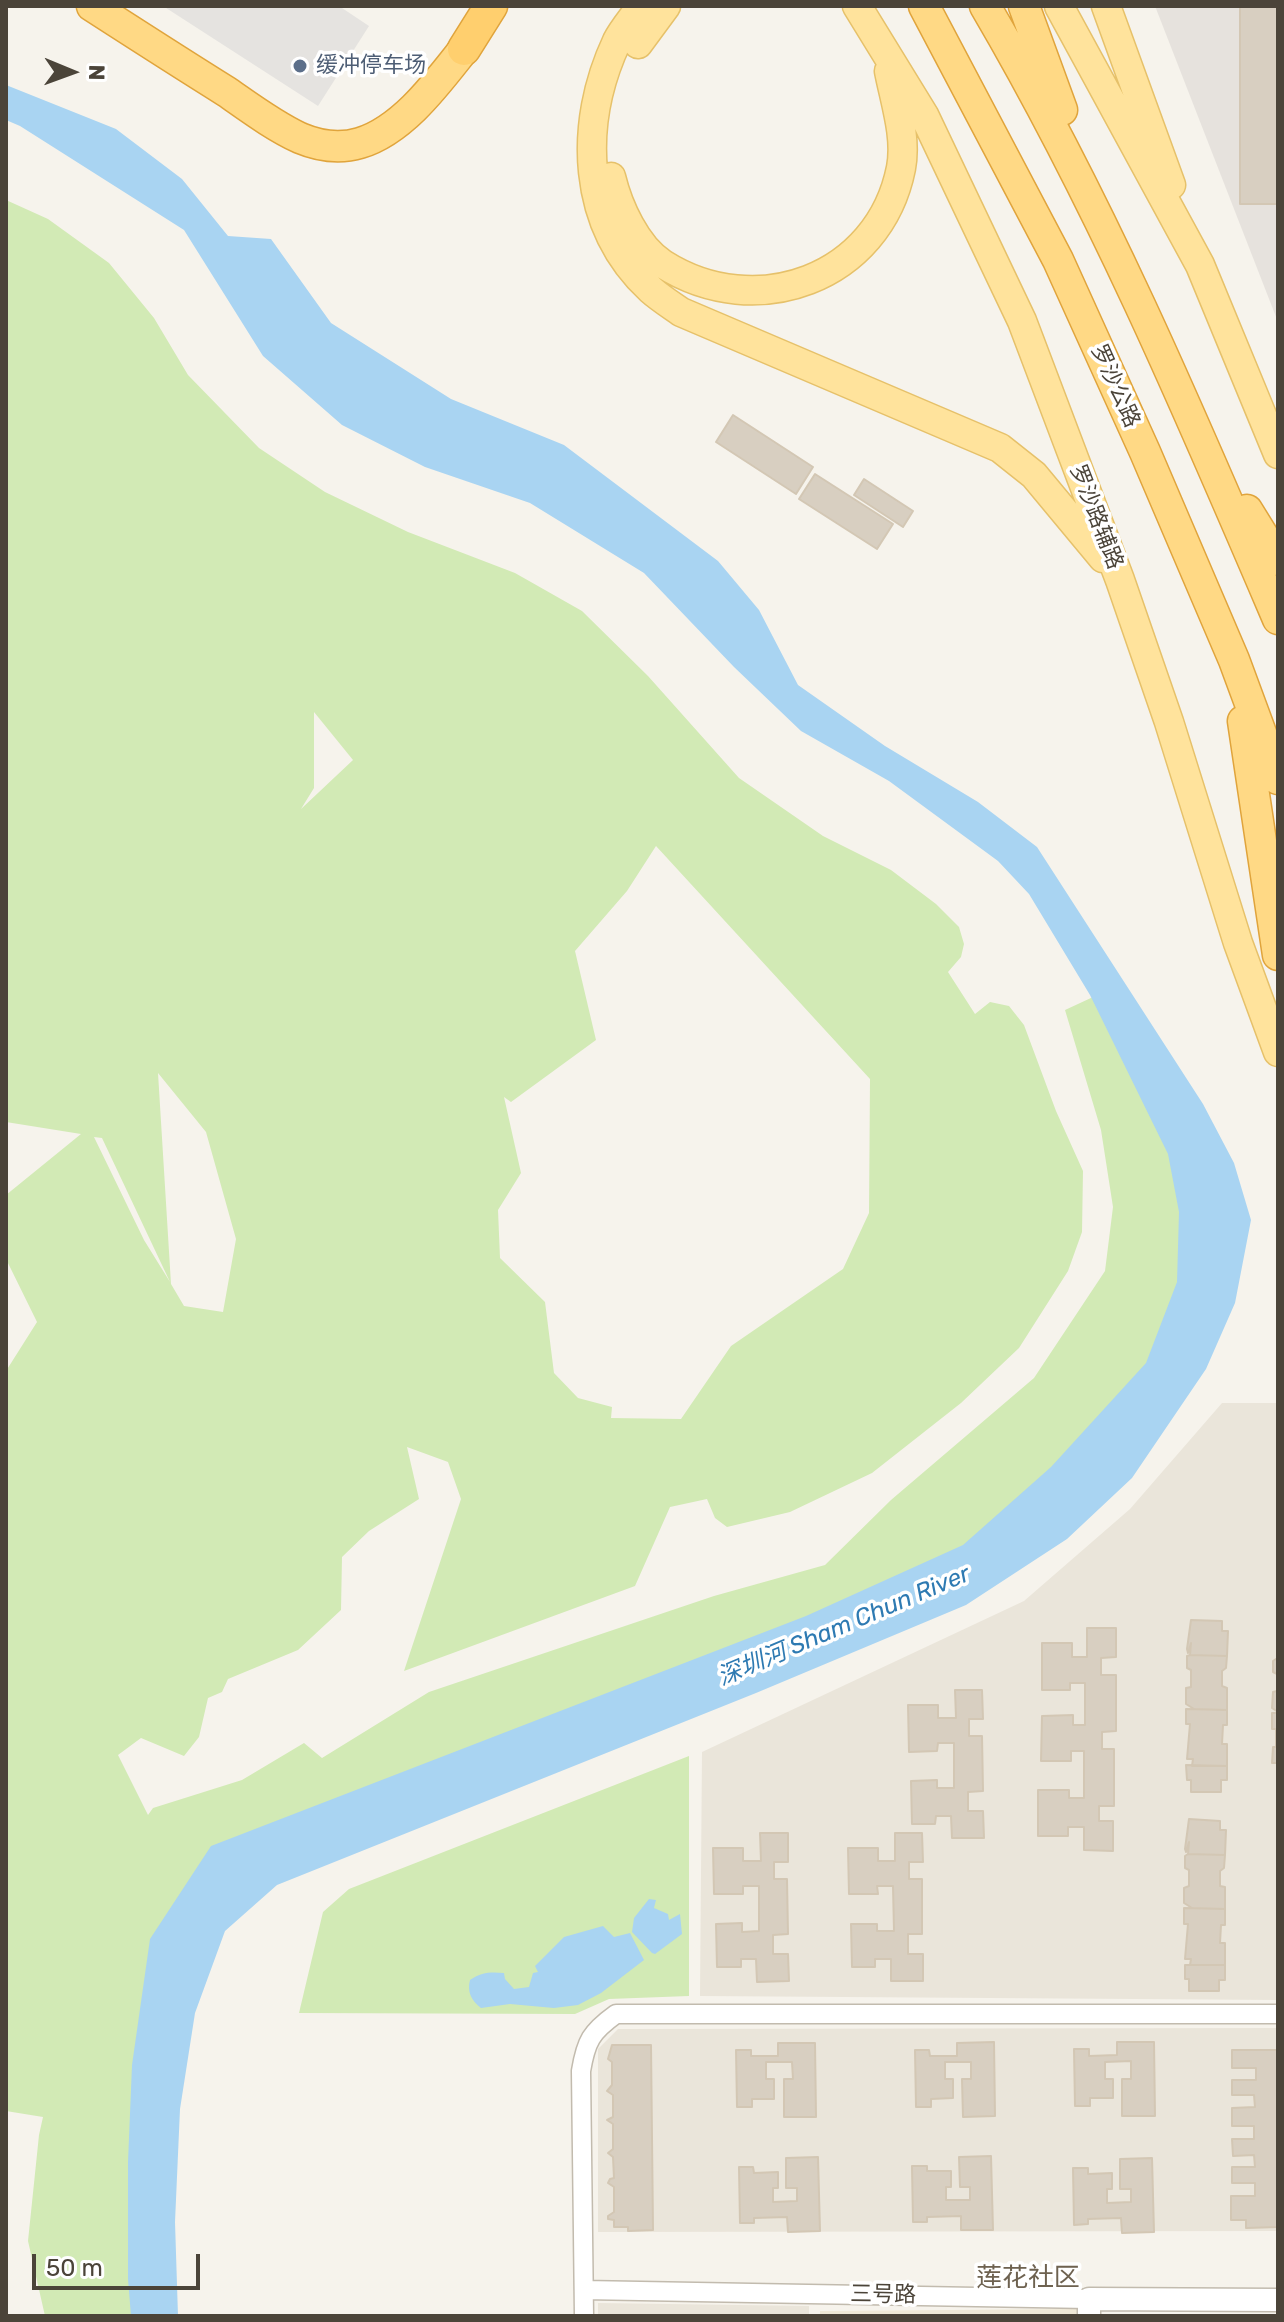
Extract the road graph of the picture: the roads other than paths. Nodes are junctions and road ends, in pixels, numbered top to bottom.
1 (92, 6) edge
2 (491, 6) edge
3 (641, 6) edge
4 (666, 6) edge
5 (857, 6) edge
6 (924, 6) edge
7 (985, 6) edge
8 (1024, 6) edge
9 (1059, 6) edge
10 (1106, 6) edge
11 (464, 49) joint
12 (886, 55) junction
13 (601, 171) junction
14 (1110, 239) junction
15 (1200, 265) junction
16 (1196, 428) junction
17 (1278, 454) edge
18 (1278, 560) edge
19 (1120, 580) junction
20 (1278, 619) edge
21 (1234, 660) junction
22 (1278, 779) edge
23 (1278, 955) edge
24 (1278, 1052) edge
25 (1278, 2014) edge
26 (584, 2290) junction
27 (1278, 2300) edge
28 (1089, 2308) edge
29 (584, 2316) edge

1 - 11 highway
2 - 11 highway
3 - 13 main road
4 - 13 main road
5 - 12 main road, 罗沙路辅路
6 - 21 highway, 罗沙公路
7 - 14 highway
8 - 14 highway
9 - 15 main road
10 - 15 main road
12 - 13 main road
12 - 19 main road, 罗沙路辅路
13 - 19 main road
14 - 16 highway
15 - 17 main road
16 - 18 highway
16 - 20 highway
19 - 24 main road, 罗沙路辅路
21 - 22 highway, 罗沙公路
21 - 23 highway
25 - 26 street
26 - 28 street, 三号路
26 - 29 street
27 - 28 street, 三号路

